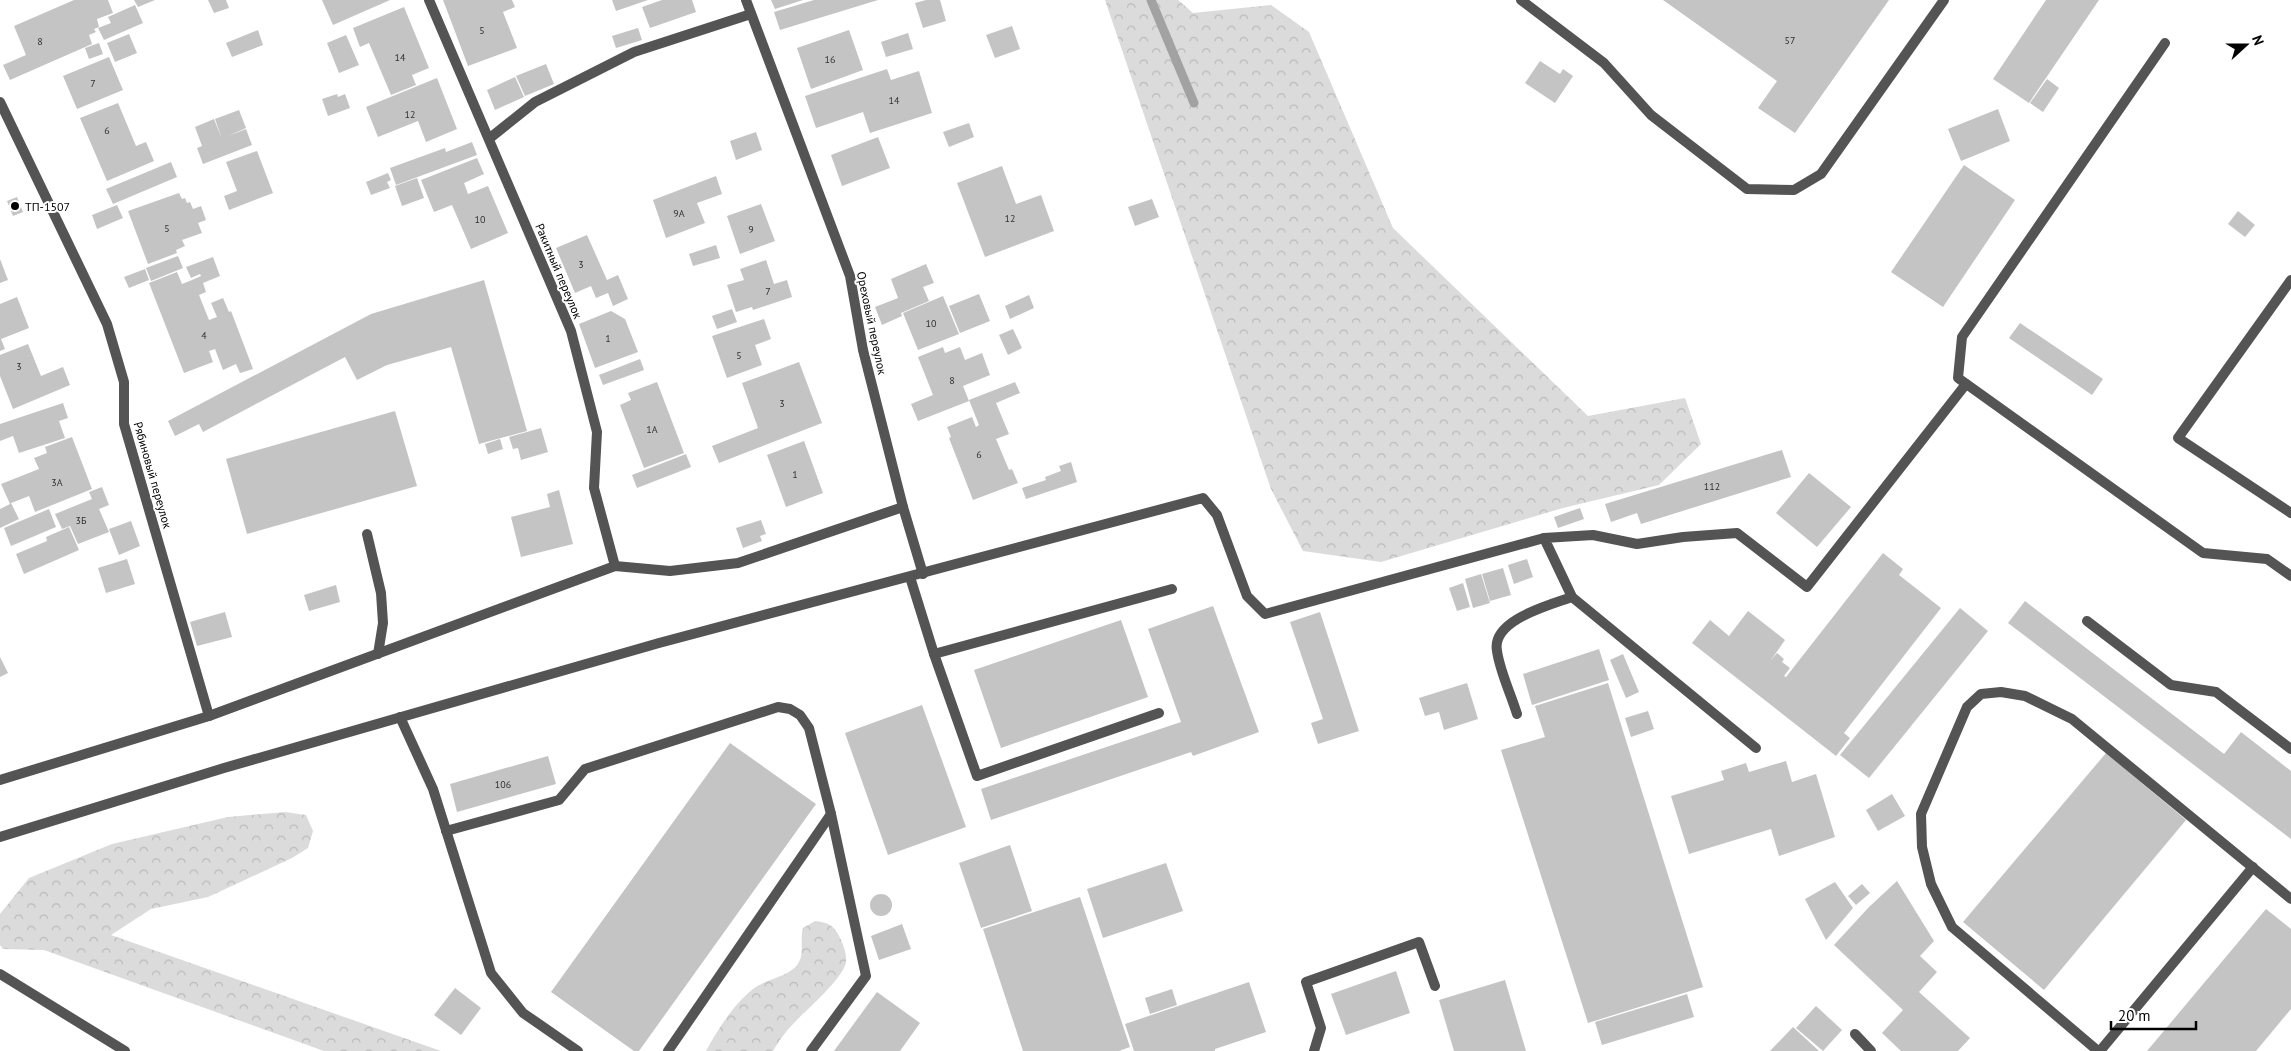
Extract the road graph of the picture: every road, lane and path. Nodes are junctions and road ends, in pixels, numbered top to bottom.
1 (429, 0) edge
2 (746, 0) edge
3 (1521, 0) edge
4 (1944, 0) edge
5 (751, 14) junction
6 (2166, 43) dead end
7 (1, 107) edge
8 (490, 138) junction
9 (2291, 280) edge
10 (1966, 384) junction
11 (903, 507) junction
12 (2291, 513) edge
13 (367, 534) dead end
14 (1544, 538) junction
15 (615, 566) junction
16 (923, 574) junction
17 (2291, 576) edge
18 (910, 577) junction
19 (1172, 590) dead end
20 (1572, 597) junction
21 (2087, 621) dead end
22 (378, 654) junction
23 (934, 654) junction
24 (1159, 713) dead end
25 (1517, 714) dead end
26 (209, 716) junction
27 (400, 717) junction
28 (1756, 748) dead end
29 (2291, 749) edge
30 (0, 780) edge
31 (831, 814) junction
32 (446, 831) junction
33 (0, 837) edge
34 (2253, 867) junction
35 (2291, 899) edge
36 (0, 974) edge
37 (1435, 986) dead end
38 (1855, 1034) dead end
39 (123, 1051) edge
40 (578, 1051) edge
41 (668, 1051) edge
42 (811, 1051) edge
43 (1314, 1051) edge
44 (1871, 1051) edge
45 (2099, 1051) edge

1 - 8 street, Ракитный переулок
2 - 5 street, Ореховый переулок
3 - 4 street
5 - 8 street
5 - 11 street, Ореховый переулок
6 - 10 street
7 - 26 street, Рябиновый переулок
8 - 15 street, Ракитный переулок
9 - 12 street
10 - 14 street
10 - 17 street
11 - 15 street
11 - 16 street, Ореховый переулок
13 - 22 street
14 - 16 street
14 - 20 street
15 - 22 street
16 - 18 street
18 - 23 street
18 - 27 street
19 - 23 street
20 - 25 street
20 - 28 street
21 - 29 street
22 - 26 street
23 - 24 street
26 - 30 street
27 - 32 street
27 - 33 street
31 - 32 street
31 - 41 street
31 - 42 street
32 - 40 street
34 - 35 street
34 - 45 street
34 - 45 street
36 - 39 street
37 - 43 street
38 - 44 street

